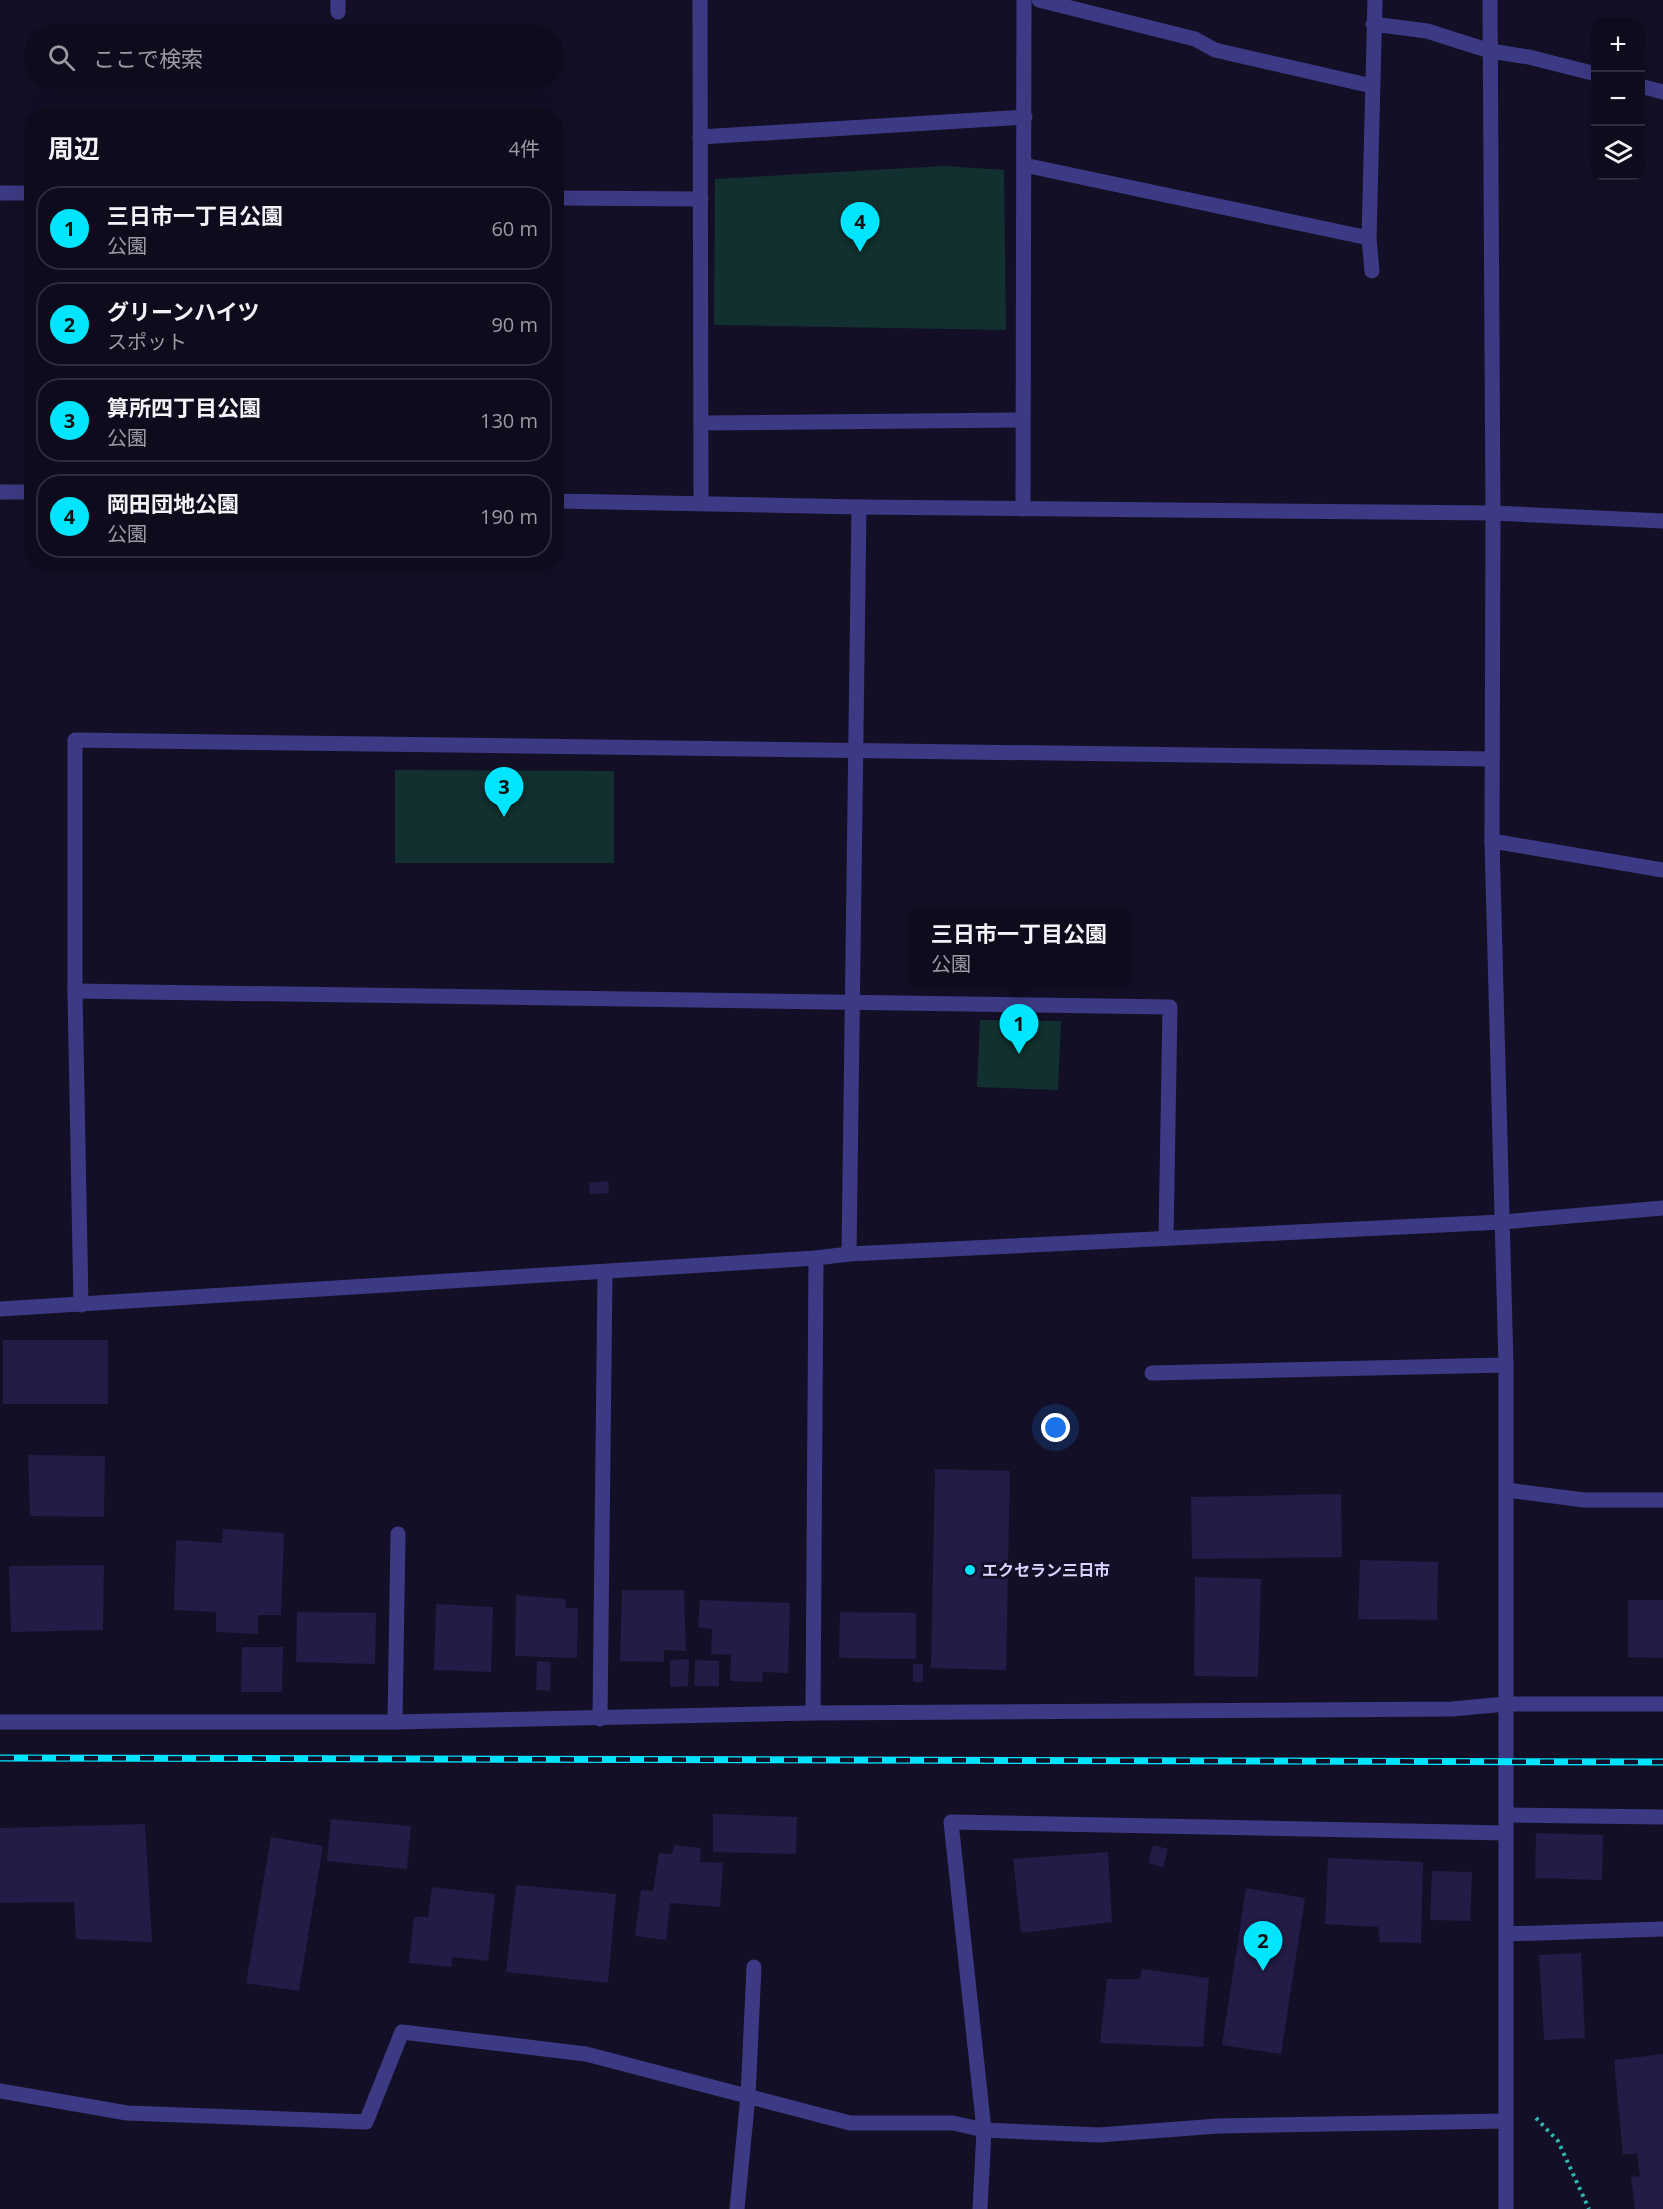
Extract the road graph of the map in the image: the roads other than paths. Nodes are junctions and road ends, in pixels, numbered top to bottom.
1 (700, 0) edge
2 (1024, 0) edge
3 (1039, 0) edge
4 (1374, 0) edge
5 (1490, 0) edge
6 (1373, 24) junction
7 (1490, 51) junction
8 (1591, 73) edge
9 (1372, 86) junction
10 (1645, 87) edge
11 (1663, 92) edge
12 (1024, 117) junction
13 (700, 137) junction
14 (1024, 165) junction
15 (0, 193) edge
16 (24, 193) edge
17 (564, 198) edge
18 (701, 199) junction
19 (1369, 237) junction
20 (1372, 271) dead end
21 (1022, 420) junction
22 (701, 423) junction
23 (0, 492) edge
24 (24, 492) edge
25 (564, 501) edge
26 (701, 503) junction
27 (859, 507) junction
28 (1023, 509) junction
29 (1493, 513) junction
30 (1663, 521) edge
31 (854, 752) junction
32 (1492, 759) junction
33 (1492, 841) junction
34 (1663, 870) edge
35 (75, 991) junction
36 (853, 1003) junction
37 (1663, 1208) edge
38 (1502, 1222) junction
39 (1166, 1238) junction
40 (849, 1254) junction
41 (816, 1258) junction
42 (605, 1273) junction
43 (81, 1305) junction
44 (0, 1309) edge
45 (1506, 1365) junction
46 (1152, 1373) dead end
47 (1507, 1490) junction
48 (1663, 1500) edge
49 (398, 1534) dead end
50 (1506, 1704) junction
51 (1663, 1704) edge
52 (813, 1713) junction
53 (600, 1719) junction
54 (0, 1722) edge
55 (395, 1722) junction
56 (1507, 1815) junction
57 (1663, 1817) edge
58 (1506, 1833) junction
59 (1663, 1929) edge
60 (1506, 1934) junction
61 (754, 1967) dead end
62 (0, 2091) edge
63 (748, 2096) junction
64 (1505, 2121) junction
65 (984, 2130) junction
66 (737, 2209) edge
67 (980, 2209) edge
68 (1506, 2209) edge

1 - 13 street
2 - 12 street
3 - 9 street
4 - 6 street
5 - 7 street
6 - 7 street
6 - 9 street
7 - 8 street
7 - 29 street
9 - 19 street
10 - 11 street
12 - 13 street
12 - 14 street
13 - 18 street
14 - 19 street
14 - 21 street
15 - 16 street
17 - 18 street
18 - 22 street
19 - 20 street
21 - 22 street
21 - 28 street
22 - 26 street
23 - 24 street
25 - 26 street
26 - 27 street
27 - 28 street
27 - 31 street
28 - 29 street
29 - 30 street
29 - 32 street
31 - 32 street
31 - 35 street
31 - 36 street
32 - 33 street
33 - 34 street
33 - 38 street
35 - 36 street
35 - 43 street
36 - 39 street
36 - 40 street
37 - 38 street
38 - 39 street
38 - 45 street
39 - 40 street
40 - 41 street
41 - 42 street
41 - 52 street
42 - 43 street
42 - 53 street
43 - 44 street
45 - 46 street
45 - 47 street
47 - 48 street
47 - 50 street
49 - 55 street
50 - 51 street
50 - 52 street
50 - 56 street
52 - 53 street
53 - 55 street
54 - 55 street
56 - 57 street
56 - 58 street
58 - 60 street
58 - 65 street
59 - 60 street
60 - 64 street
61 - 63 street
62 - 63 street
63 - 65 street
63 - 66 street
64 - 65 street
64 - 68 street
65 - 67 street

